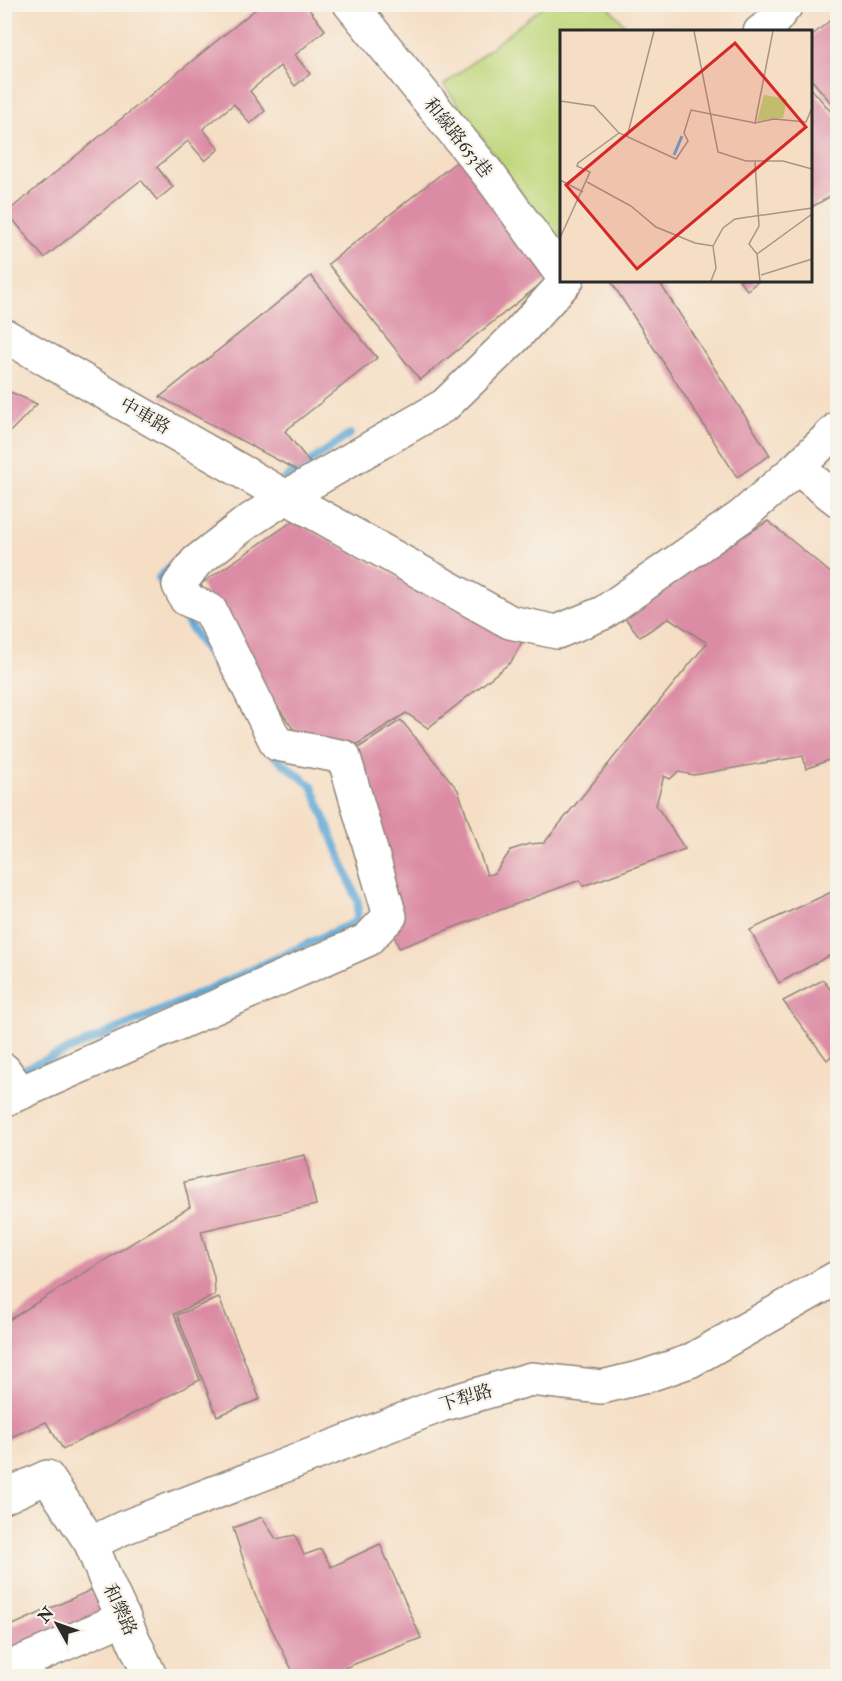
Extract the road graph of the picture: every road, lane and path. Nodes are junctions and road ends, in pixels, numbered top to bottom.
1 (350, 4) edge
2 (787, 4) edge
3 (763, 30) edge
4 (560, 274) edge
5 (565, 282) edge
6 (4, 335) edge
7 (837, 428) edge
8 (797, 468) junction
9 (286, 497) junction
10 (837, 500) edge
11 (10, 1088) edge
12 (837, 1277) edge
13 (4, 1497) edge
14 (91, 1543) junction
15 (124, 1618) junction
16 (4, 1670) edge
17 (150, 1677) edge

1 - 4 street, 和線路653巷
2 - 3 street
5 - 9 street
6 - 9 street, 中車路
7 - 8 street, 中車路
8 - 9 street, 中車路
8 - 10 street
9 - 11 street
12 - 14 street, 下犁路
13 - 14 street, 和樂路
14 - 15 street, 和樂路
15 - 16 street
15 - 17 street, 和樂路

